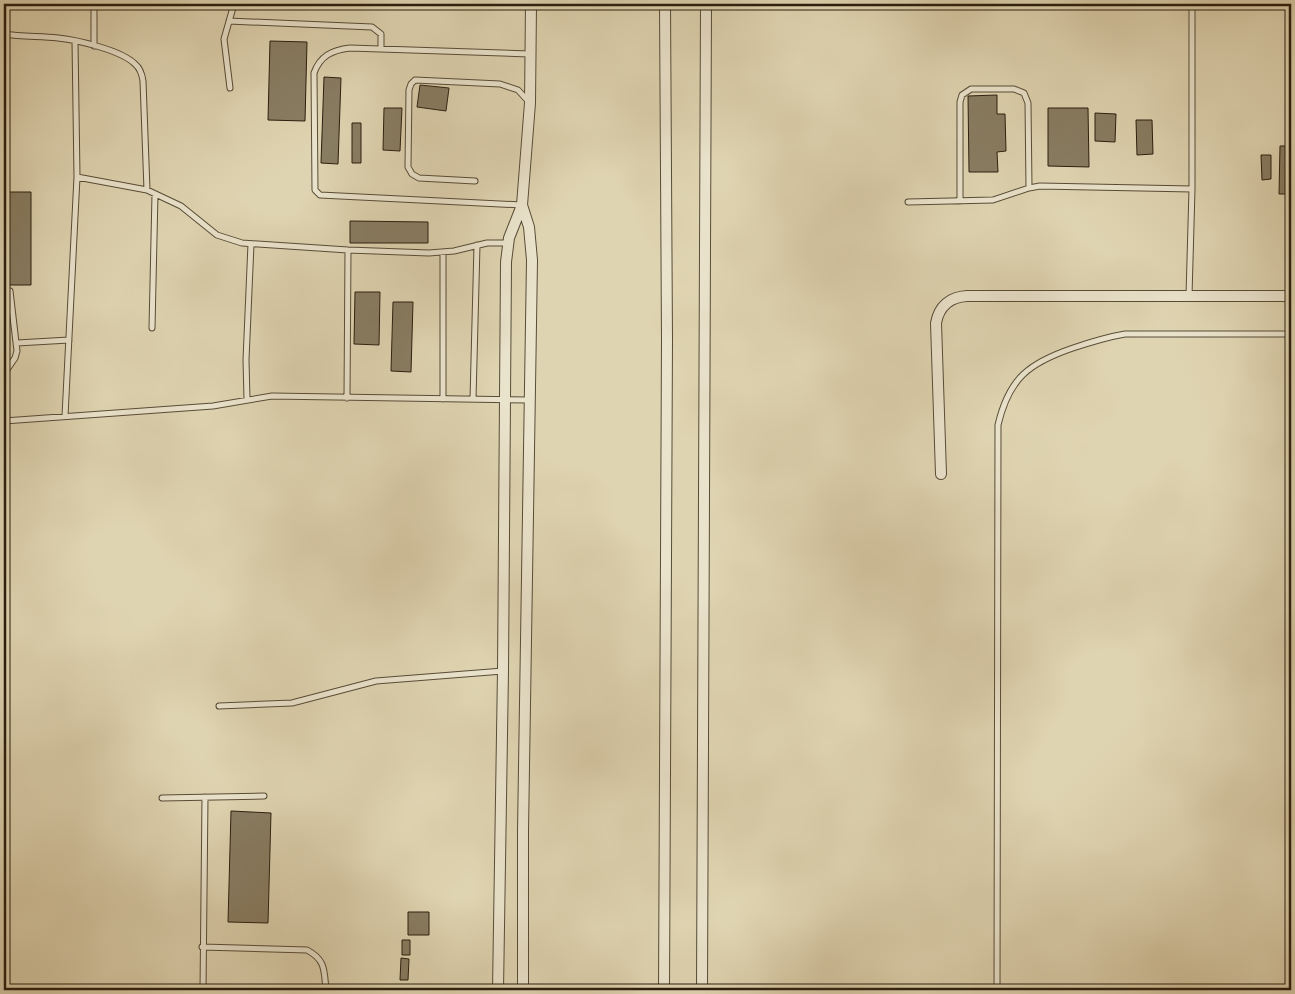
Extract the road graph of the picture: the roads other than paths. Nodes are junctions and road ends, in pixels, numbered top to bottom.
1 (94, 4) edge
2 (234, 4) edge
3 (530, 4) edge
4 (665, 4) edge
5 (706, 4) edge
6 (1192, 7) dead end
7 (230, 21) junction
8 (4, 34) edge
9 (75, 41) junction
10 (94, 46) junction
11 (381, 49) junction
12 (530, 54) junction
13 (230, 88) dead end
14 (530, 103) junction
15 (77, 177) junction
16 (475, 181) dead end
17 (1029, 188) junction
18 (1192, 189) junction
19 (147, 190) junction
20 (155, 194) junction
21 (960, 201) junction
22 (908, 202) dead end
23 (522, 205) junction
24 (508, 243) junction
25 (251, 244) junction
26 (477, 245) junction
27 (348, 250) junction
28 (442, 252) junction
29 (10, 291) dead end
30 (1189, 296) junction
31 (1291, 296) edge
32 (152, 328) dead end
33 (1291, 334) edge
34 (69, 340) junction
35 (17, 342) junction
36 (6, 371) dead end
37 (347, 398) junction
38 (248, 399) junction
39 (443, 399) junction
40 (473, 399) junction
41 (504, 400) junction
42 (529, 400) junction
43 (65, 416) junction
44 (4, 421) edge
45 (941, 474) dead end
46 (503, 671) junction
47 (219, 706) dead end
48 (264, 796) dead end
49 (205, 797) junction
50 (162, 798) dead end
51 (202, 947) junction
52 (203, 990) edge
53 (326, 990) edge
54 (498, 990) edge
55 (523, 990) edge
56 (664, 990) edge
57 (702, 990) edge
58 (996, 990) edge

1 - 10 lane
2 - 7 lane
3 - 12 street
4 - 56 street
5 - 57 street
6 - 18 lane
7 - 11 lane
7 - 13 lane
8 - 9 lane
9 - 10 lane
9 - 15 lane
10 - 19 lane
11 - 12 lane
11 - 23 lane
12 - 14 street
14 - 16 lane
14 - 23 street
15 - 19 lane
15 - 34 lane
17 - 18 lane
17 - 21 lane
17 - 21 lane
18 - 30 lane
19 - 20 lane
20 - 25 lane
20 - 32 lane
21 - 22 lane
23 - 24 street
23 - 42 street
24 - 26 lane
24 - 41 street
25 - 27 lane
25 - 38 lane
26 - 28 lane
26 - 40 lane
27 - 28 lane
27 - 37 lane
28 - 39 lane
29 - 35 lane
30 - 31 street
30 - 45 street
33 - 58 lane
34 - 35 lane
34 - 43 lane
35 - 36 lane
37 - 38 lane
37 - 39 lane
38 - 43 lane
39 - 40 lane
40 - 41 lane
41 - 42 lane
41 - 46 street
42 - 55 street
43 - 44 lane
46 - 47 lane
46 - 54 street
48 - 49 lane
49 - 50 lane
49 - 51 lane
51 - 52 lane
51 - 53 lane

